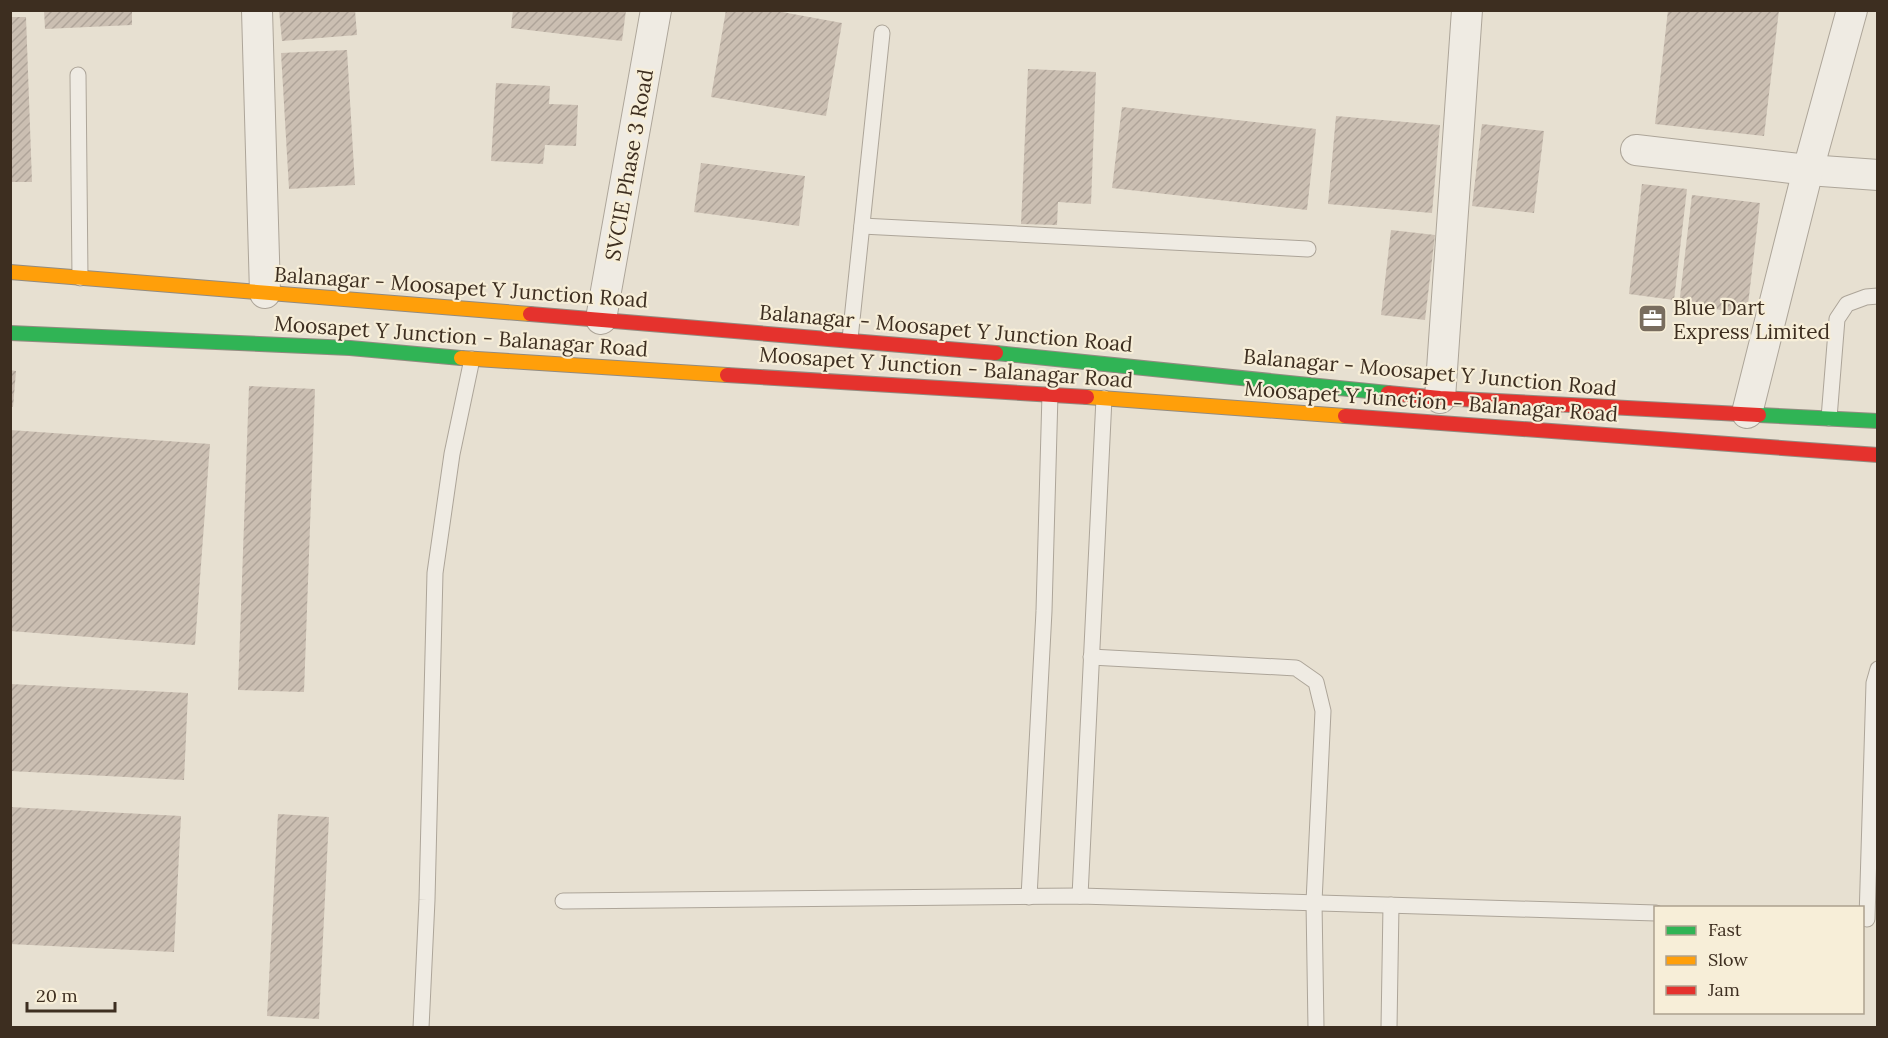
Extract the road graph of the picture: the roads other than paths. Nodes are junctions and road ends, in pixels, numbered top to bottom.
1 (257, 10) edge
2 (656, 10) edge
3 (1467, 10) edge
4 (1852, 10) edge
5 (882, 33) dead end
6 (78, 75) dead end
7 (1636, 150) dead end
8 (1808, 170) junction
9 (1878, 175) edge
10 (862, 226) junction
11 (1308, 249) dead end
12 (10, 272) edge
13 (81, 278) junction
14 (265, 293) junction
15 (1878, 296) edge
16 (602, 318) junction
17 (10, 333) edge
18 (850, 339) junction
19 (472, 359) junction
20 (1050, 394) junction
21 (1104, 398) junction
22 (1440, 398) junction
23 (1747, 413) junction
24 (1829, 418) junction
25 (1878, 421) edge
26 (1878, 455) edge
27 (1091, 657) junction
28 (1878, 669) edge
29 (1080, 896) junction
30 (1029, 897) junction
31 (563, 901) dead end
32 (1314, 902) junction
33 (1391, 905) junction
34 (1654, 913) edge
35 (1869, 919) edge
36 (421, 1028) edge
37 (1316, 1028) edge
38 (1389, 1028) edge

1 - 14 street
2 - 16 street, SVCIE Phase 3 Road
3 - 22 street
4 - 8 street
5 - 10 lane
6 - 13 lane
7 - 8 street
8 - 9 street
8 - 23 street
10 - 11 lane
10 - 18 lane
12 - 13 main road, Balanagar - Moosapet Y Junction Road
13 - 14 main road, Balanagar - Moosapet Y Junction Road
14 - 16 main road, Balanagar - Moosapet Y Junction Road
15 - 24 lane
16 - 18 main road, Balanagar - Moosapet Y Junction Road
17 - 19 main road, Moosapet Y Junction - Balanagar Road
18 - 22 main road, Balanagar - Moosapet Y Junction Road
19 - 20 main road, Moosapet Y Junction - Balanagar Road
19 - 36 lane
20 - 21 main road, Moosapet Y Junction - Balanagar Road
20 - 30 lane
21 - 26 main road, Moosapet Y Junction - Balanagar Road
21 - 27 lane
22 - 23 main road, Balanagar - Moosapet Y Junction Road
23 - 24 main road, Balanagar - Moosapet Y Junction Road
24 - 25 main road, Balanagar - Moosapet Y Junction Road
27 - 29 lane
27 - 32 lane
28 - 35 lane
29 - 30 lane
29 - 32 lane
30 - 31 lane
32 - 33 lane
32 - 37 lane
33 - 34 lane
33 - 38 lane

